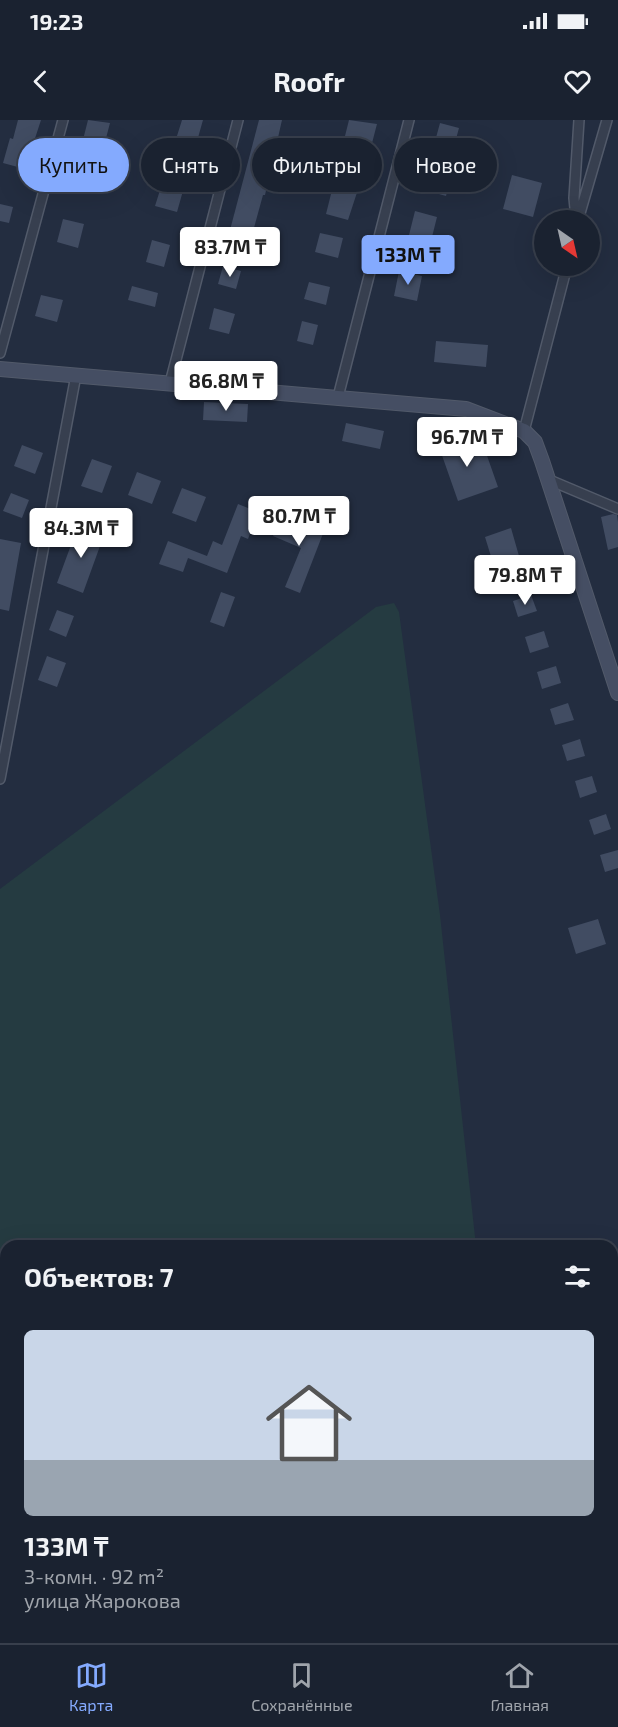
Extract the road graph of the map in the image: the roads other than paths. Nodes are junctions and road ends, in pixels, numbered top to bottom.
1 (63, 120) edge
2 (238, 120) edge
3 (409, 120) edge
4 (579, 120) edge
5 (607, 120) edge
6 (576, 210) edge
7 (580, 210) edge
8 (564, 276) edge
9 (0, 353) edge
10 (0, 369) edge
11 (76, 375) junction
12 (170, 383) junction
13 (338, 397) junction
14 (524, 431) junction
15 (547, 479) junction
16 (618, 509) edge
17 (618, 693) edge
18 (0, 779) edge

1 - 9 street
2 - 12 street
3 - 13 street
4 - 6 street
5 - 7 street
8 - 14 street
10 - 11 street
11 - 12 street
11 - 18 street
12 - 13 street
13 - 14 street
14 - 15 street
15 - 16 street
15 - 17 street

